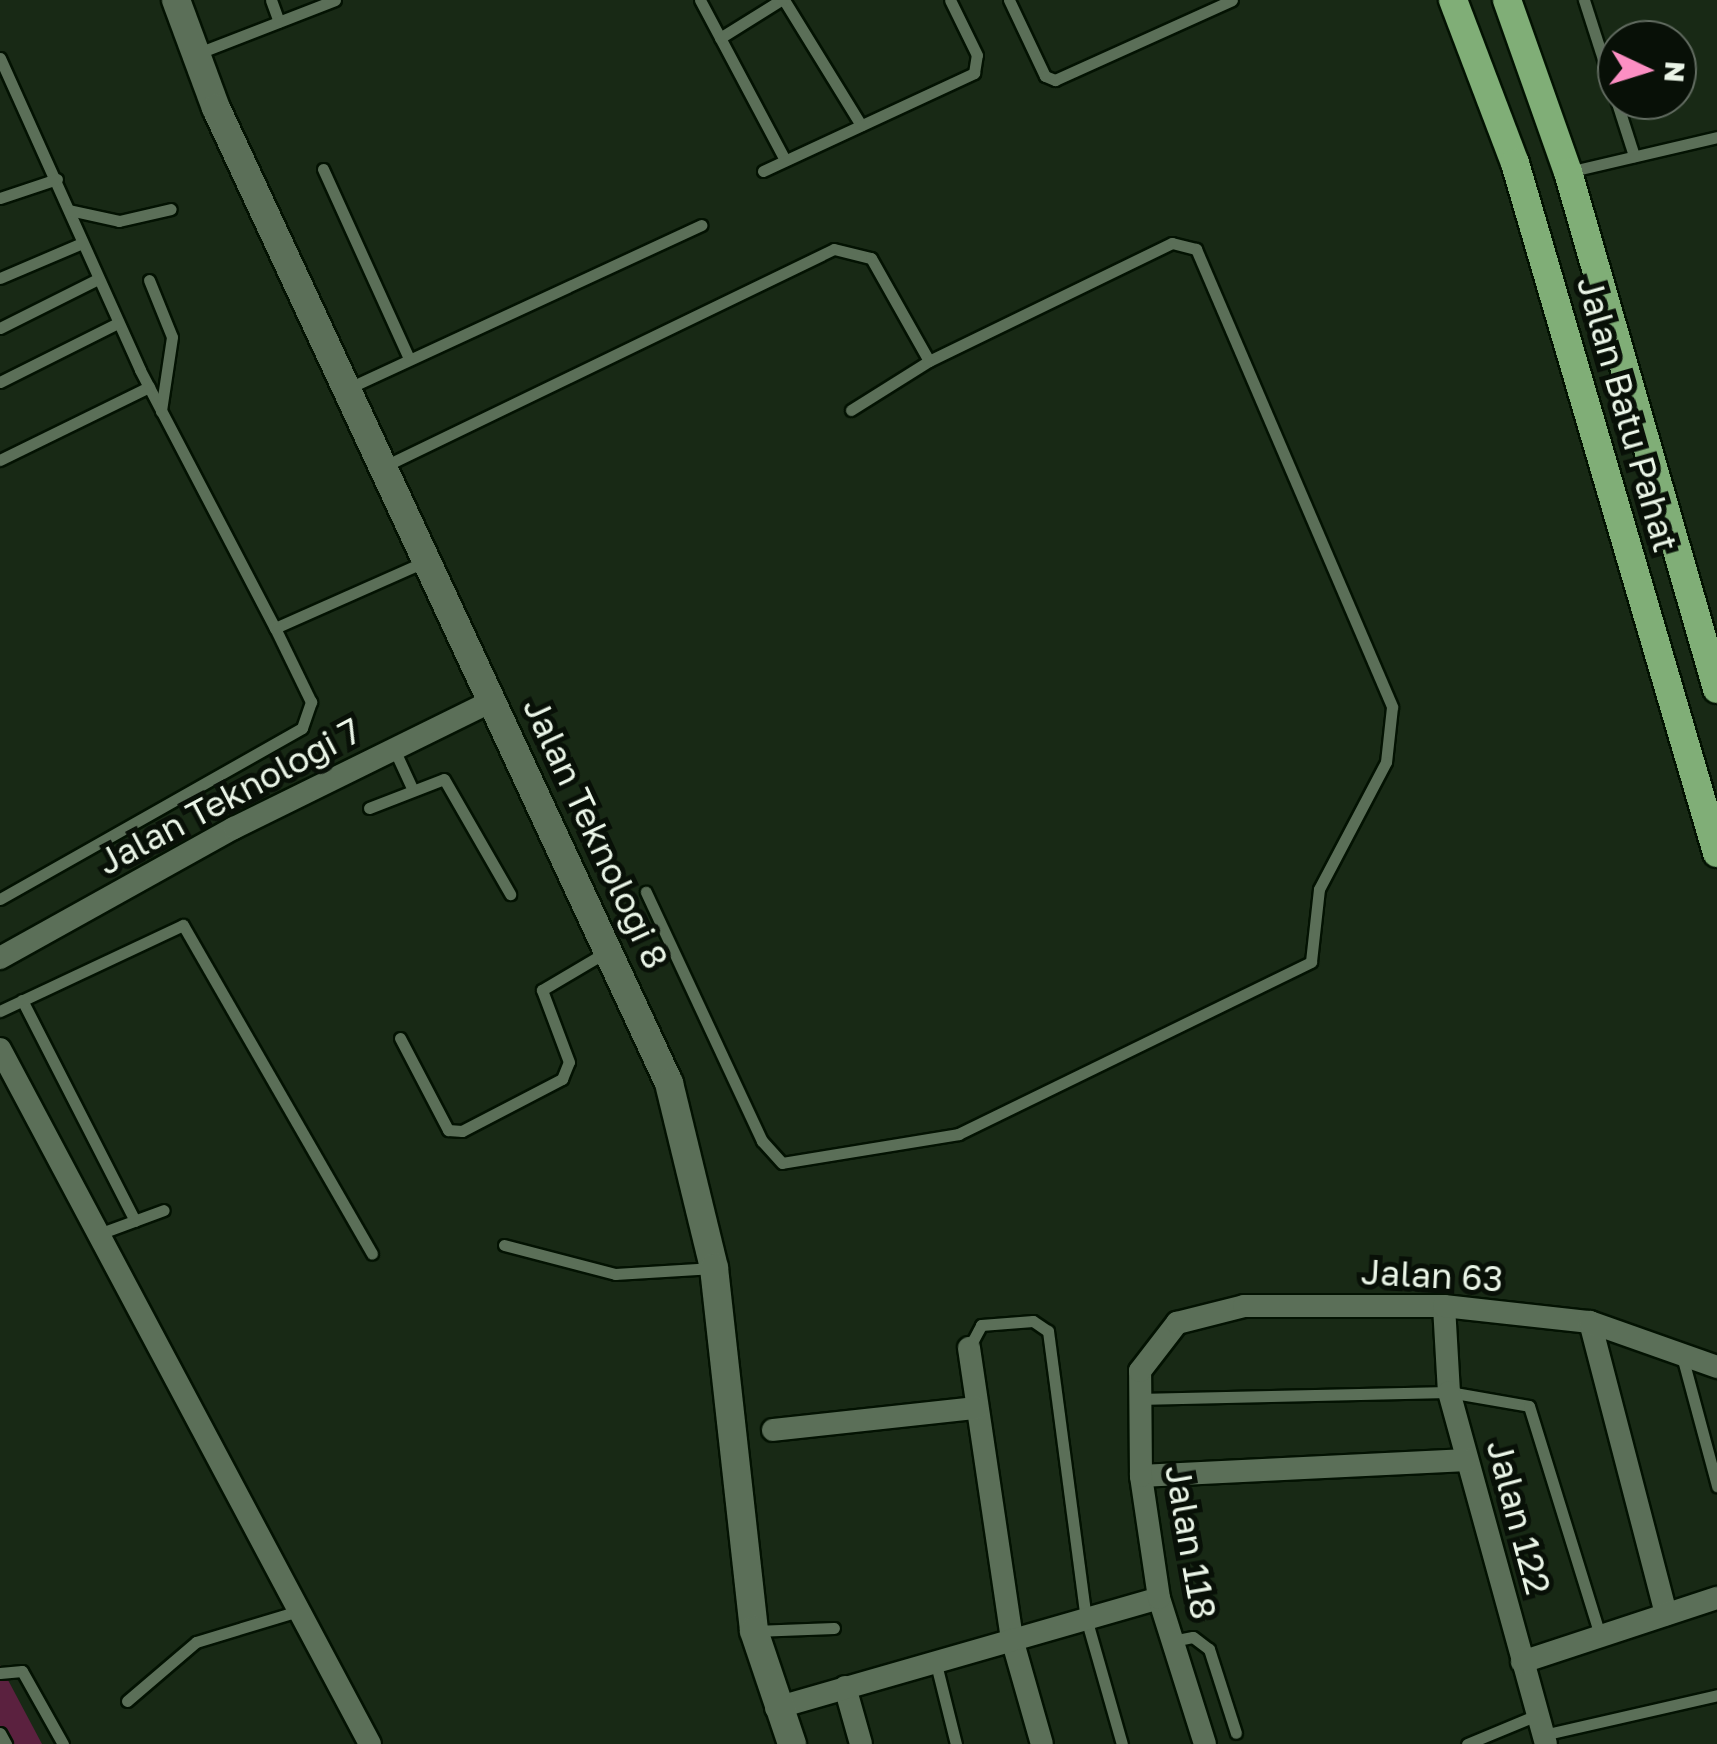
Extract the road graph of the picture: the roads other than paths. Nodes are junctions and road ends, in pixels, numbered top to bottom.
1 (176, 0) edge
2 (270, 0) edge
3 (335, 0) edge
4 (700, 0) edge
5 (783, 0) edge
6 (950, 0) edge
7 (1008, 0) edge
8 (1232, 0) edge
9 (1453, 0) edge
10 (1507, 0) edge
11 (1584, 0) edge
12 (279, 22) junction
13 (720, 38) junction
14 (196, 54) junction
15 (0, 58) edge
16 (861, 126) junction
17 (1717, 136) edge
18 (1634, 156) junction
19 (784, 160) junction
20 (323, 170) dead end
21 (763, 170) dead end
22 (1568, 172) junction
23 (57, 178) junction
24 (0, 198) edge
25 (69, 210) junction
26 (172, 210) dead end
27 (701, 225) dead end
28 (82, 244) junction
29 (0, 278) edge
30 (98, 280) junction
31 (149, 280) dead end
32 (118, 323) junction
33 (0, 328) edge
34 (409, 358) junction
35 (930, 362) junction
36 (0, 382) edge
37 (350, 387) junction
38 (149, 388) junction
39 (851, 410) dead end
40 (162, 411) junction
41 (0, 460) edge
42 (387, 465) junction
43 (428, 560) junction
44 (275, 628) junction
45 (1717, 689) edge
46 (492, 701) junction
47 (394, 749) junction
48 (411, 786) junction
49 (368, 808) dead end
50 (1717, 853) edge
51 (646, 892) dead end
52 (510, 894) dead end
53 (0, 899) edge
54 (608, 951) junction
55 (0, 958) edge
56 (22, 1000) junction
57 (0, 1011) edge
58 (400, 1038) dead end
59 (0, 1049) edge
60 (164, 1210) dead end
61 (135, 1221) junction
62 (96, 1235) junction
63 (504, 1245) dead end
64 (372, 1254) dead end
65 (714, 1268) junction
66 (1444, 1306) junction
67 (1590, 1322) junction
68 (969, 1348) joint
69 (1149, 1349) joint
70 (1680, 1352) junction
71 (1717, 1366) edge
72 (1449, 1392) junction
73 (1137, 1400) junction
74 (977, 1408) junction
75 (773, 1430) dead end
76 (1467, 1460) junction
77 (1142, 1476) junction
78 (1717, 1486) edge
79 (1159, 1598) junction
80 (1717, 1598) edge
81 (298, 1610) junction
82 (1666, 1614) junction
83 (1086, 1618) junction
84 (834, 1628) dead end
85 (754, 1630) junction
86 (1600, 1636) junction
87 (1012, 1640) junction
88 (1172, 1641) junction
89 (935, 1660) junction
90 (1522, 1662) junction
91 (0, 1673) edge
92 (845, 1687) junction
93 (1717, 1694) edge
94 (127, 1701) dead end
95 (776, 1708) junction
96 (1542, 1731) edge
97 (0, 1733) edge
98 (1236, 1734) dead end
99 (6, 1744) edge
100 (63, 1744) edge
101 (370, 1744) edge
102 (792, 1744) edge
103 (860, 1744) edge
104 (956, 1744) edge
105 (1042, 1744) edge
106 (1122, 1744) edge
107 (1205, 1744) edge
108 (1467, 1744) edge

1 - 14 street, Jalan Teknologi 8
2 - 12 lane
3 - 12 lane
4 - 13 lane
5 - 13 lane
5 - 16 lane
6 - 16 lane
7 - 8 lane
9 - 50 highway, Jalan Batu Pahat
10 - 22 highway, Jalan Batu Pahat
11 - 18 lane
12 - 14 lane
13 - 19 lane
14 - 37 street, Jalan Teknologi 8
15 - 23 lane
16 - 19 lane
17 - 18 lane
18 - 22 lane
19 - 21 lane
20 - 34 lane
22 - 45 highway, Jalan Batu Pahat
23 - 24 lane
23 - 25 lane
25 - 26 lane
25 - 28 lane
27 - 34 lane
28 - 29 lane
28 - 30 lane
30 - 32 lane
30 - 33 lane
31 - 40 lane
32 - 36 lane
32 - 38 lane
34 - 37 lane
35 - 39 lane
35 - 42 lane
35 - 51 lane
37 - 42 street, Jalan Teknologi 8
38 - 40 lane
38 - 41 lane
40 - 44 lane
42 - 43 street, Jalan Teknologi 8
43 - 44 lane
43 - 46 street, Jalan Teknologi 8
44 - 53 lane
46 - 47 street, Jalan Teknologi 7
46 - 54 street, Jalan Teknologi 8
47 - 48 lane
47 - 55 street, Jalan Teknologi 7
48 - 49 lane
48 - 52 lane
54 - 58 lane
54 - 65 street, Jalan Teknologi 8
56 - 57 lane
56 - 61 lane
56 - 64 lane
59 - 62 street
60 - 61 lane
61 - 62 lane
62 - 81 street
63 - 65 lane
65 - 85 street, Jalan Teknologi 8
66 - 67 street, Jalan 63
66 - 69 street, Jalan 63
66 - 72 street, Jalan 122
67 - 70 street, Jalan 63
67 - 82 street
68 - 74 street
68 - 83 lane
69 - 73 street, Jalan 118
70 - 71 street, Jalan 63
70 - 78 lane
72 - 73 lane
72 - 76 street, Jalan 122
72 - 86 lane
73 - 77 street, Jalan 118
74 - 75 street
74 - 87 street
76 - 77 street
76 - 90 street, Jalan 122
77 - 79 street, Jalan 118
79 - 83 street
79 - 88 street, Jalan 118
80 - 82 street
81 - 94 lane
81 - 101 street
82 - 86 street
83 - 87 street
83 - 106 lane
84 - 85 lane
85 - 95 street, Jalan Teknologi 8
86 - 90 street
87 - 89 street
87 - 105 street
88 - 98 lane
88 - 107 street, Jalan 118
89 - 92 street
89 - 104 lane
90 - 96 street, Jalan 122
91 - 100 lane
92 - 95 street
92 - 103 street
93 - 96 lane
95 - 102 street, Jalan Teknologi 8
96 - 108 lane
97 - 99 lane

